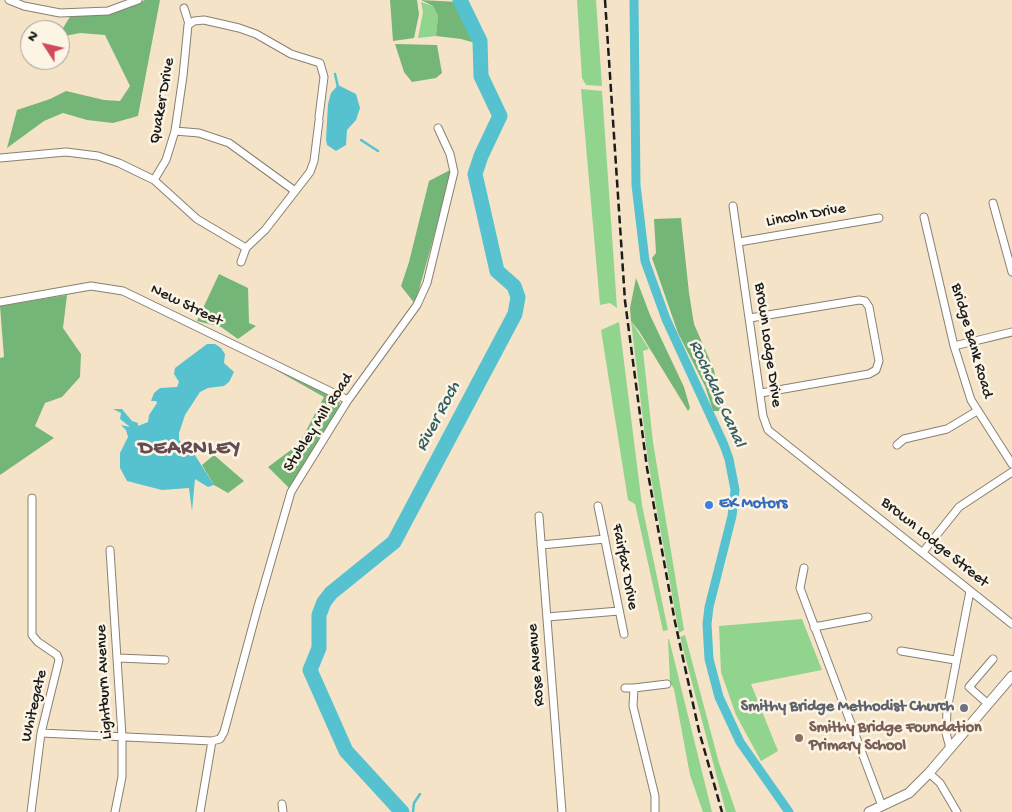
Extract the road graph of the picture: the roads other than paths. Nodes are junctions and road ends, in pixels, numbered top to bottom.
1 (9, 0) edge
2 (138, 0) edge
3 (184, 8) dead end
4 (188, 24) junction
5 (438, 128) dead end
6 (175, 131) junction
7 (0, 158) edge
8 (154, 180) junction
9 (295, 191) junction
10 (993, 203) dead end
11 (733, 206) dead end
12 (924, 217) dead end
13 (879, 218) dead end
14 (739, 242) junction
15 (246, 248) junction
16 (241, 262) dead end
17 (1012, 272) edge
18 (0, 302) edge
19 (750, 318) junction
20 (1012, 332) edge
21 (954, 346) junction
22 (760, 393) junction
23 (348, 400) junction
24 (977, 411) junction
25 (897, 445) dead end
26 (1012, 464) edge
27 (1012, 472) edge
28 (838, 484) joint
29 (32, 498) dead end
30 (598, 506) dead end
31 (539, 516) dead end
32 (605, 538) junction
33 (542, 545) junction
34 (110, 550) dead end
35 (923, 552) junction
36 (804, 568) dead end
37 (970, 590) junction
38 (619, 611) junction
39 (547, 617) junction
40 (868, 617) dead end
41 (1012, 624) edge
42 (814, 627) junction
43 (624, 634) dead end
44 (901, 651) dead end
45 (119, 658) junction
46 (993, 658) dead end
47 (165, 660) dead end
48 (955, 660) junction
49 (1012, 676) edge
50 (667, 684) dead end
51 (625, 688) dead end
52 (634, 688) junction
53 (988, 704) junction
54 (41, 733) junction
55 (122, 736) junction
56 (212, 741) junction
57 (950, 748) junction
58 (929, 773) junction
59 (282, 804) dead end
60 (882, 806) junction
61 (31, 812) edge
62 (115, 812) edge
63 (200, 812) edge
64 (284, 812) edge
65 (562, 812) edge
66 (655, 812) edge
67 (870, 812) edge
68 (957, 812) edge

1 - 2 street
3 - 4 street
4 - 6 street, Quaker Drive
4 - 9 street
5 - 23 street, Stubley Mill Road
6 - 8 street, Quaker Drive
6 - 9 street
7 - 8 street
8 - 15 street
9 - 15 street
10 - 17 street
11 - 14 street, Brown Lodge Drive
12 - 21 street, Bridge Bank Road
13 - 14 street, Lincoln Drive
14 - 19 street, Brown Lodge Drive
15 - 16 street
18 - 23 street, New Street
19 - 22 street, Brown Lodge Drive
19 - 22 street
20 - 21 street
21 - 24 street, Bridge Bank Road
22 - 28 street, Brown Lodge Drive
23 - 56 street, Stubley Mill Road
24 - 25 street
24 - 26 street, Bridge Bank Road
27 - 35 street
28 - 35 street, Brown Lodge Street
29 - 54 street, Whitegate
30 - 32 street, Fairfax Drive
31 - 33 street, Rose Avenue
32 - 33 street
32 - 38 street, Fairfax Drive
33 - 39 street, Rose Avenue
34 - 45 street, Lightburn Avenue
35 - 37 street, Brown Lodge Street
36 - 42 street
37 - 41 street, Brown Lodge Street
37 - 48 street
38 - 39 street
38 - 43 street, Fairfax Drive
39 - 65 street, Rose Avenue
40 - 42 street
42 - 60 street
44 - 48 street
45 - 47 street
45 - 55 street, Lightburn Avenue
46 - 53 street
48 - 57 street
49 - 53 street
50 - 52 street
51 - 52 street
52 - 66 street
53 - 57 street
54 - 55 street
54 - 61 street, Whitegate
55 - 56 street
55 - 62 street, Lightburn Avenue
56 - 63 street
57 - 58 street
58 - 60 street
58 - 68 street
59 - 64 street
60 - 67 street

